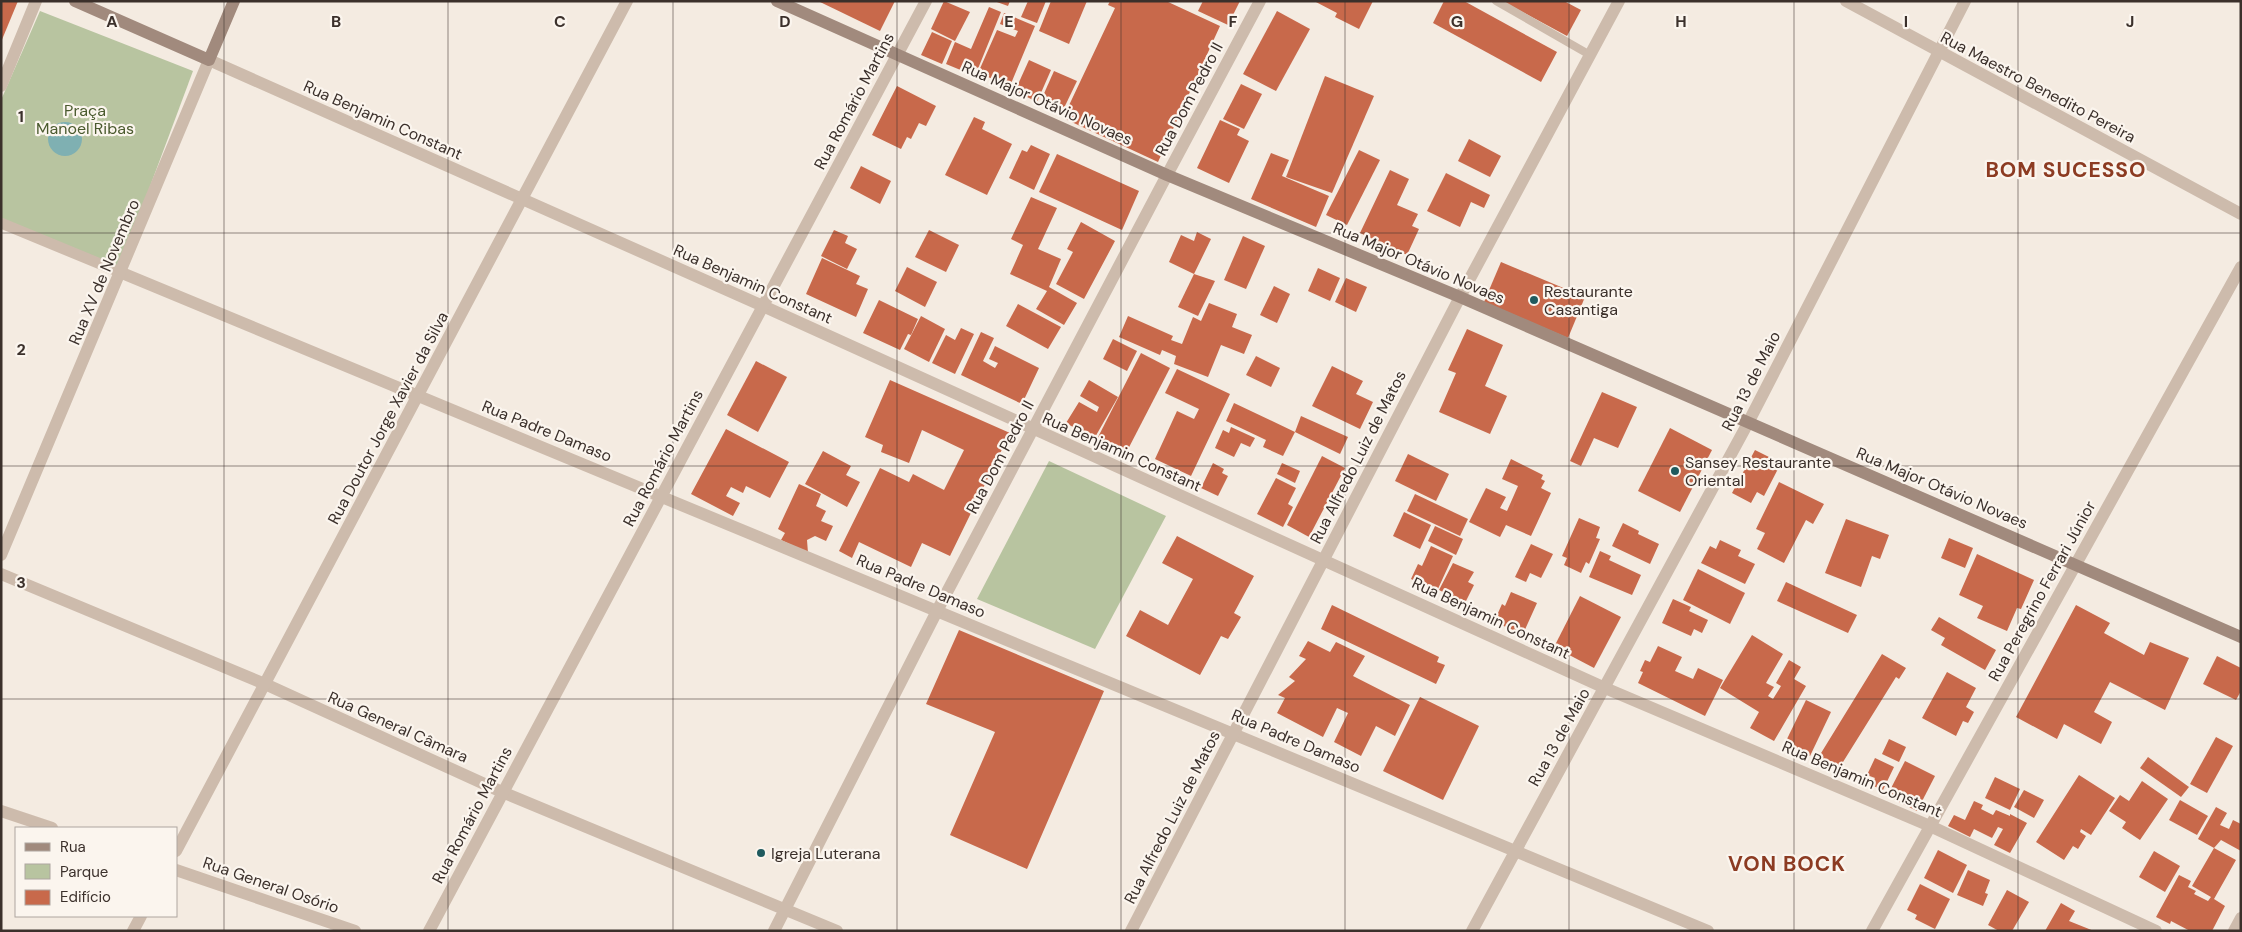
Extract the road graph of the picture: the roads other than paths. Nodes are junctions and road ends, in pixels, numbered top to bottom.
1 (36, 1) edge
2 (75, 1) edge
3 (234, 1) edge
4 (627, 1) edge
5 (777, 1) edge
6 (926, 1) edge
7 (1260, 1) edge
8 (1496, 1) edge
9 (1619, 1) edge
10 (1846, 1) edge
11 (1966, 1) edge
12 (1938, 52) junction
13 (898, 54) junction
14 (1590, 55) junction
15 (209, 60) junction
16 (1, 86) edge
17 (1167, 175) junction
18 (522, 200) junction
19 (2241, 214) edge
20 (1, 223) edge
21 (2241, 267) edge
22 (122, 273) junction
23 (1460, 296) junction
24 (763, 306) junction
25 (418, 396) junction
26 (1748, 422) junction
27 (1032, 429) junction
28 (661, 496) junction
29 (1, 555) edge
30 (1324, 560) junction
31 (2075, 563) junction
32 (1, 574) edge
33 (937, 611) junction
34 (2241, 637) edge
35 (265, 684) junction
36 (1605, 688) junction
37 (1233, 733) junction
38 (502, 792) junction
39 (1, 811) edge
40 (1930, 826) junction
41 (49, 827) edge
42 (178, 847) edge
43 (1514, 850) junction
44 (178, 871) edge
45 (784, 910) junction
46 (140, 917) edge
47 (2241, 918) edge
48 (133, 931) edge
49 (355, 931) edge
50 (429, 931) edge
51 (774, 931) edge
52 (838, 931) edge
53 (1131, 931) edge
54 (1472, 931) edge
55 (1708, 931) edge
56 (1872, 931) edge
57 (2156, 931) edge
58 (2234, 931) edge

1 - 16 street
2 - 15 main road, Rua Benjamin Constant
3 - 15 main road, Rua XV de Novembro
4 - 18 street, Rua Doutor Jorge Xavier da Silva
5 - 13 main road, Rua Major Otávio Novaes
6 - 13 street, Rua Romário Martins
7 - 17 street, Rua Dom Pedro II
8 - 14 lane
9 - 14 street, Rua Alfredo Luiz de Matos
10 - 12 street, Rua Maestro Benedito Pereira
11 - 12 street, Rua 13 de Maio
12 - 19 street, Rua Maestro Benedito Pereira
12 - 26 street, Rua 13 de Maio
13 - 17 main road, Rua Major Otávio Novaes
13 - 24 street, Rua Romário Martins
14 - 23 street, Rua Alfredo Luiz de Matos
15 - 18 street, Rua Benjamin Constant
15 - 22 street, Rua XV de Novembro
17 - 23 main road, Rua Major Otávio Novaes
17 - 27 street, Rua Dom Pedro II
18 - 24 street, Rua Benjamin Constant
18 - 25 street, Rua Doutor Jorge Xavier da Silva
20 - 22 street
21 - 31 street, Rua Peregrino Ferrari Júnior
22 - 25 street, Rua Padre Damaso
22 - 29 street, Rua XV de Novembro
23 - 26 main road, Rua Major Otávio Novaes
23 - 30 street, Rua Alfredo Luiz de Matos
24 - 27 street, Rua Benjamin Constant
24 - 28 street, Rua Romário Martins
25 - 28 street, Rua Padre Damaso
25 - 35 street, Rua Doutor Jorge Xavier da Silva
26 - 31 main road, Rua Major Otávio Novaes
26 - 36 street, Rua 13 de Maio
27 - 30 street, Rua Benjamin Constant
27 - 33 street, Rua Dom Pedro II
28 - 33 street, Rua Padre Damaso
28 - 38 street, Rua Romário Martins
30 - 36 street, Rua Benjamin Constant
30 - 37 street, Rua Alfredo Luiz de Matos
31 - 34 main road, Rua Major Otávio Novaes
31 - 40 street, Rua Peregrino Ferrari Júnior
32 - 35 street, Rua General Câmara
33 - 37 street, Rua Padre Damaso
33 - 45 street, Rua Dom Pedro II
35 - 38 street, Rua General Câmara
35 - 42 street, Rua Doutor Jorge Xavier da Silva
36 - 40 street, Rua Benjamin Constant
36 - 43 street, Rua 13 de Maio
37 - 43 street, Rua Padre Damaso
37 - 53 street, Rua Alfredo Luiz de Matos
38 - 45 street, Rua General Câmara
38 - 50 street, Rua Romário Martins
39 - 41 street
40 - 56 street, Rua Peregrino Ferrari Júnior
40 - 57 street, Rua Benjamin Constant
43 - 54 street, Rua 13 de Maio
43 - 55 street, Rua Padre Damaso
44 - 49 street, Rua General Osório
45 - 51 street, Rua Dom Pedro II
45 - 52 street, Rua General Câmara
46 - 48 street
47 - 58 street

